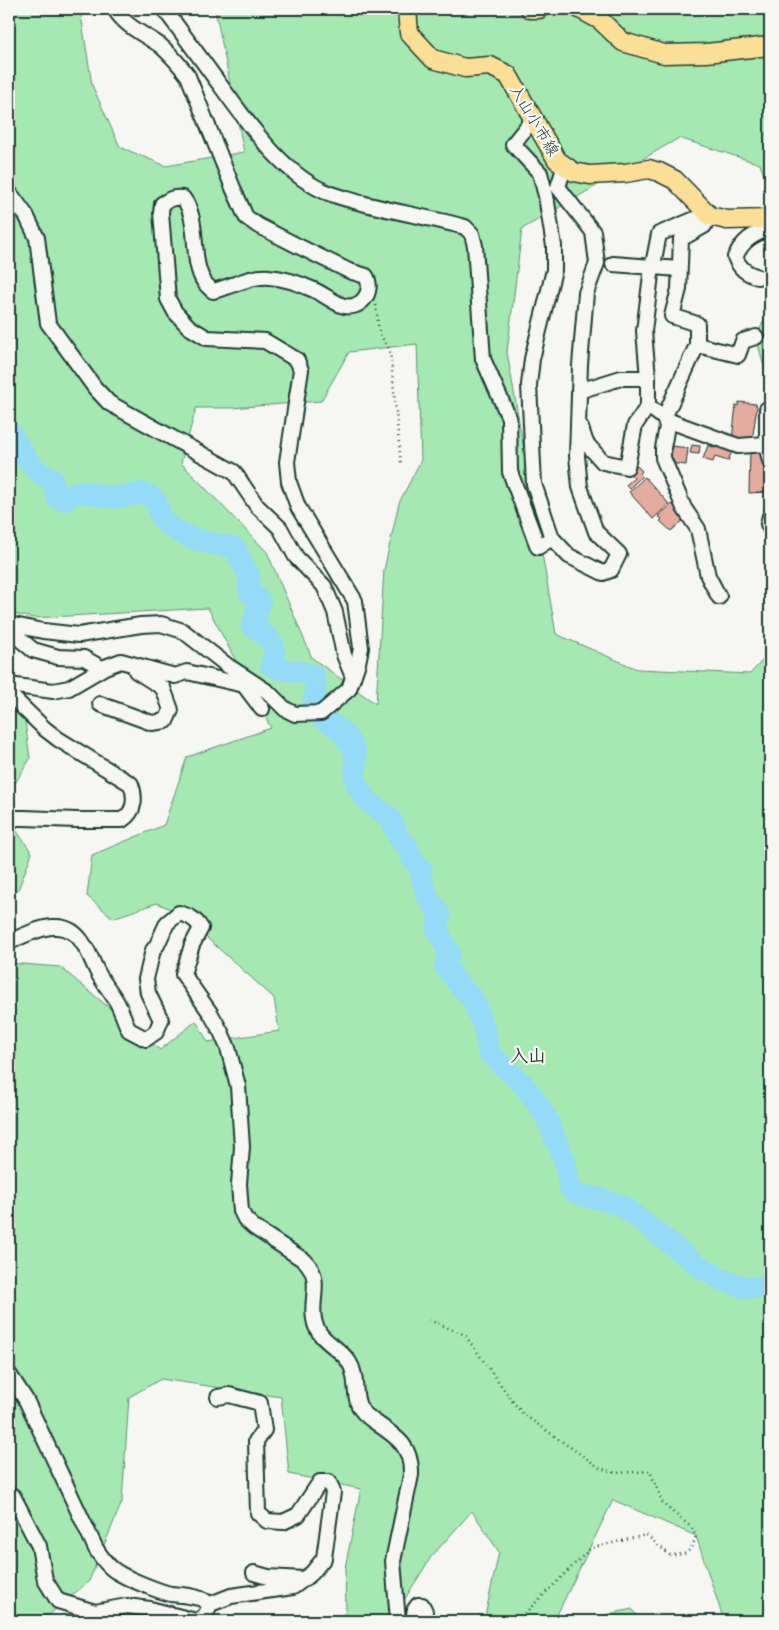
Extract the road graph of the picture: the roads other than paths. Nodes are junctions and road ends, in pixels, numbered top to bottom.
1 (116, 9) edge
2 (164, 9) edge
3 (407, 9) edge
4 (530, 9) edge
5 (539, 9) edge
6 (580, 9) edge
7 (768, 50) edge
8 (533, 119) junction
9 (565, 165) junction
10 (9, 192) edge
11 (710, 216) junction
12 (770, 219) edge
13 (770, 228) edge
14 (613, 264) dead end
15 (653, 268) junction
16 (680, 269) junction
17 (758, 277) dead end
18 (756, 337) dead end
19 (697, 344) junction
20 (648, 378) junction
21 (579, 391) junction
22 (648, 406) junction
23 (767, 409) dead end
24 (664, 418) junction
25 (578, 424) junction
26 (768, 437) edge
27 (770, 461) edge
28 (770, 516) edge
29 (770, 528) edge
30 (552, 538) junction
31 (719, 597) dead end
32 (9, 624) edge
33 (9, 630) edge
34 (131, 664) junction
35 (102, 668) junction
36 (232, 669) junction
37 (353, 677) junction
38 (9, 685) edge
39 (244, 685) junction
40 (9, 694) edge
41 (100, 704) dead end
42 (262, 709) dead end
43 (9, 822) edge
44 (9, 942) edge
45 (9, 1374) edge
46 (218, 1397) dead end
47 (9, 1494) edge
48 (254, 1573) dead end
49 (304, 1579) junction
50 (208, 1605) junction
51 (398, 1621) edge
52 (413, 1621) edge
53 (424, 1621) edge

1 - 37 street
2 - 30 street
3 - 8 main road, 入山小市線
4 - 5 main road
6 - 7 main road
8 - 9 main road, 入山小市線
8 - 30 street
9 - 11 main road, 入山小市線
9 - 21 street
10 - 37 street
11 - 12 main road
11 - 15 street
11 - 16 street
13 - 17 street
14 - 15 street
15 - 16 street
15 - 20 street
16 - 19 street
18 - 19 street
19 - 24 street
20 - 21 street
20 - 22 street
21 - 25 street
22 - 24 street
22 - 25 street
23 - 26 street
24 - 26 street
24 - 31 street
25 - 30 street
26 - 27 street
28 - 29 street
32 - 36 street
33 - 35 street
34 - 35 street
34 - 39 street
34 - 41 street
35 - 38 street
36 - 37 street
36 - 39 street
39 - 42 street
40 - 43 street
44 - 51 street
45 - 50 street
46 - 49 street
47 - 50 street
48 - 49 street
49 - 50 street
52 - 53 street

